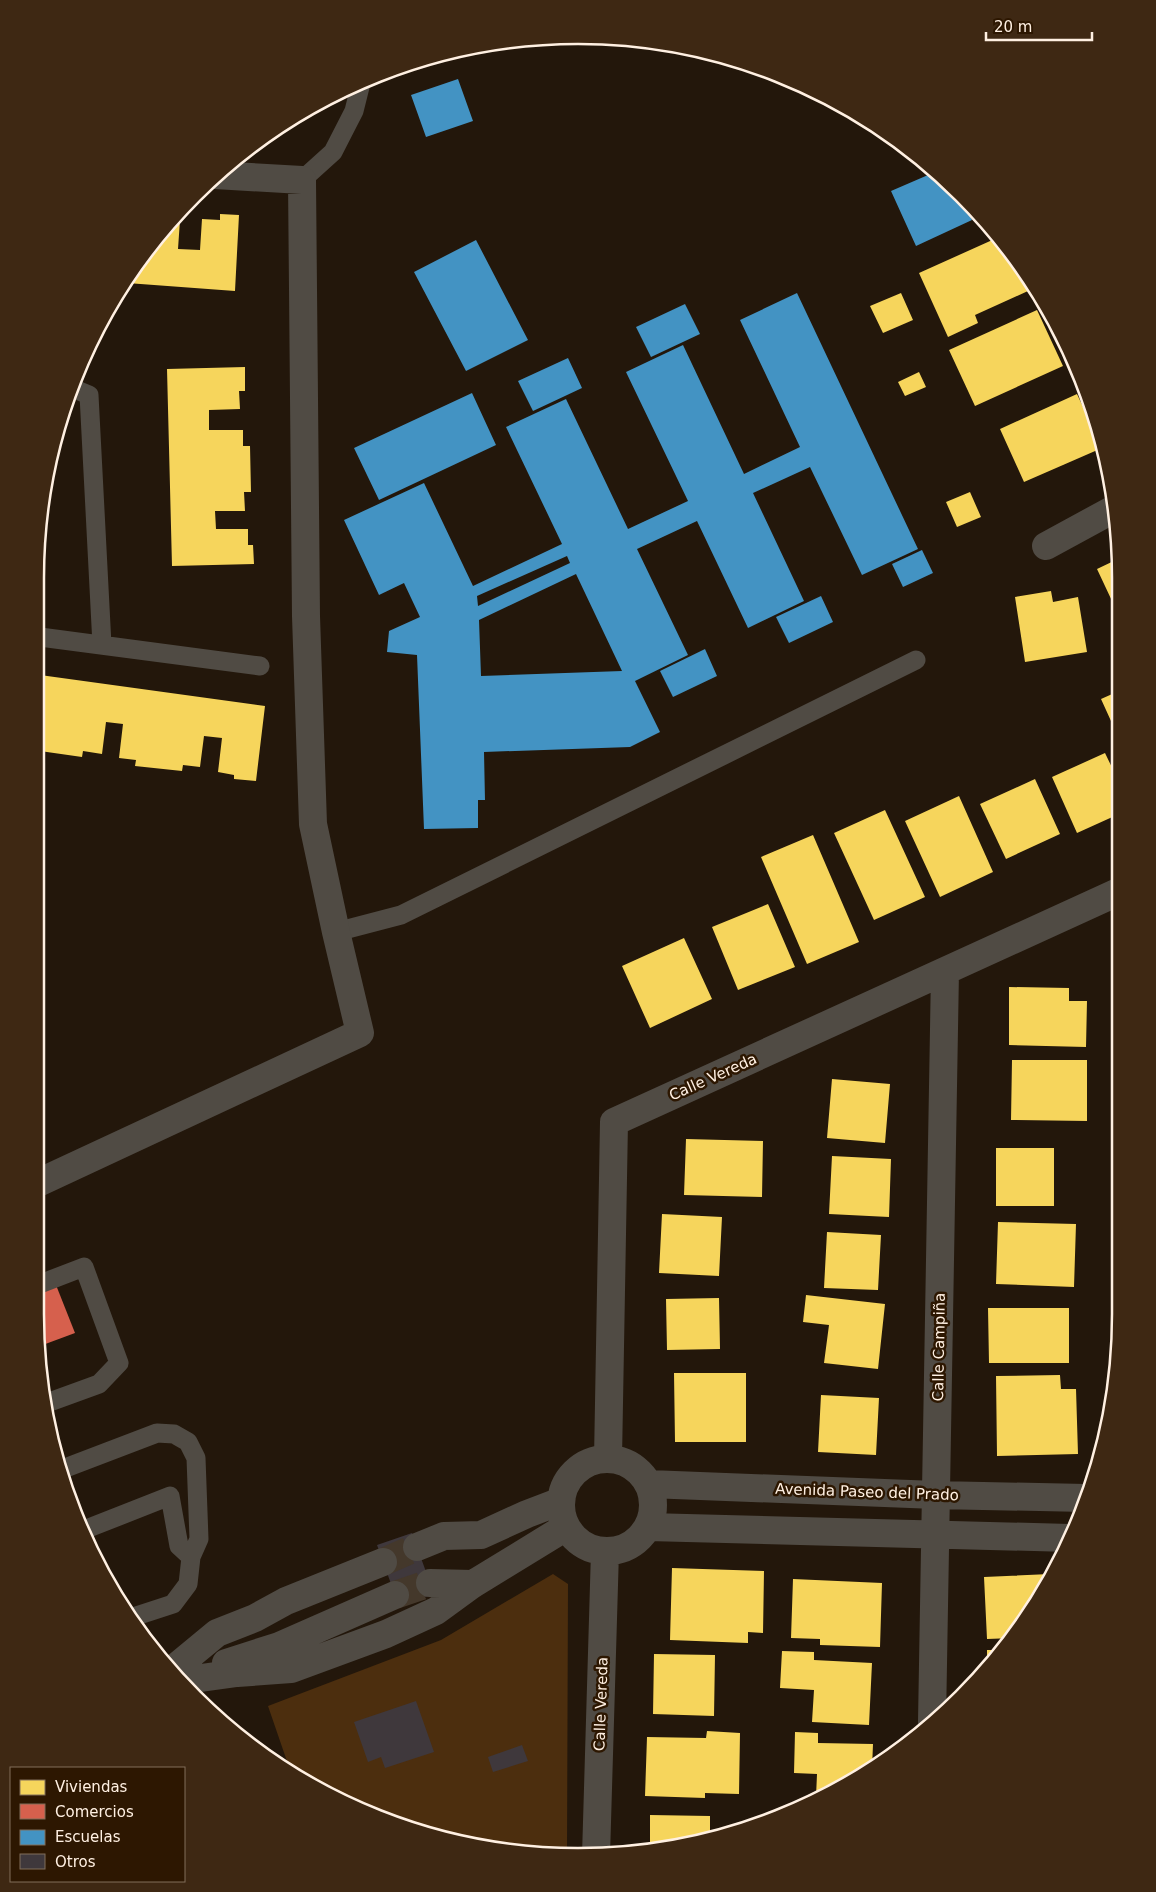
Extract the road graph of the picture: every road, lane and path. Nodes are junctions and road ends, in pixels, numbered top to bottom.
1 (359, 91) edge
2 (226, 176) edge
3 (302, 180) junction
4 (78, 390) edge
5 (1108, 512) edge
6 (1046, 546) dead end
7 (44, 638) edge
8 (102, 645) junction
9 (916, 660) dead end
10 (260, 666) dead end
11 (1112, 895) edge
12 (336, 932) junction
13 (946, 971) junction
14 (44, 1180) edge
15 (44, 1282) edge
16 (51, 1401) edge
17 (608, 1459) junction
18 (67, 1468) edge
19 (648, 1484) junction
20 (936, 1496) junction
21 (1080, 1498) edge
22 (564, 1514) junction
23 (88, 1527) edge
24 (648, 1527) junction
25 (935, 1536) junction
26 (1063, 1538) edge
27 (417, 1547) tunnel mouth
28 (605, 1552) junction
29 (191, 1557) junction
30 (383, 1562) tunnel mouth
31 (430, 1583) tunnel mouth
32 (473, 1584) junction
33 (395, 1595) tunnel mouth
34 (137, 1616) edge
35 (176, 1666) edge
36 (185, 1675) edge
37 (189, 1680) edge
38 (932, 1714) edge
39 (596, 1847) edge

1 - 3 lane
2 - 3 street
3 - 12 street
4 - 8 lane
5 - 6 street
7 - 8 lane
8 - 10 lane
9 - 12 lane
11 - 13 street, Calle Vereda
12 - 14 street
13 - 17 street, Calle Vereda
13 - 20 street, Calle Campiña
15 - 16 lane
17 - 19 street
17 - 22 street
18 - 29 lane
19 - 20 street, Avenida Paseo del Prado
19 - 24 street
20 - 21 street, Avenida Paseo del Prado
20 - 25 street, Calle Campiña
22 - 27 street
22 - 28 street
22 - 32 street
23 - 29 lane
24 - 25 street
24 - 28 street
25 - 26 street
25 - 38 street, Calle Campiña
28 - 39 street, Calle Vereda
29 - 34 lane
30 - 35 street
31 - 32 street
32 - 37 street
33 - 36 street

